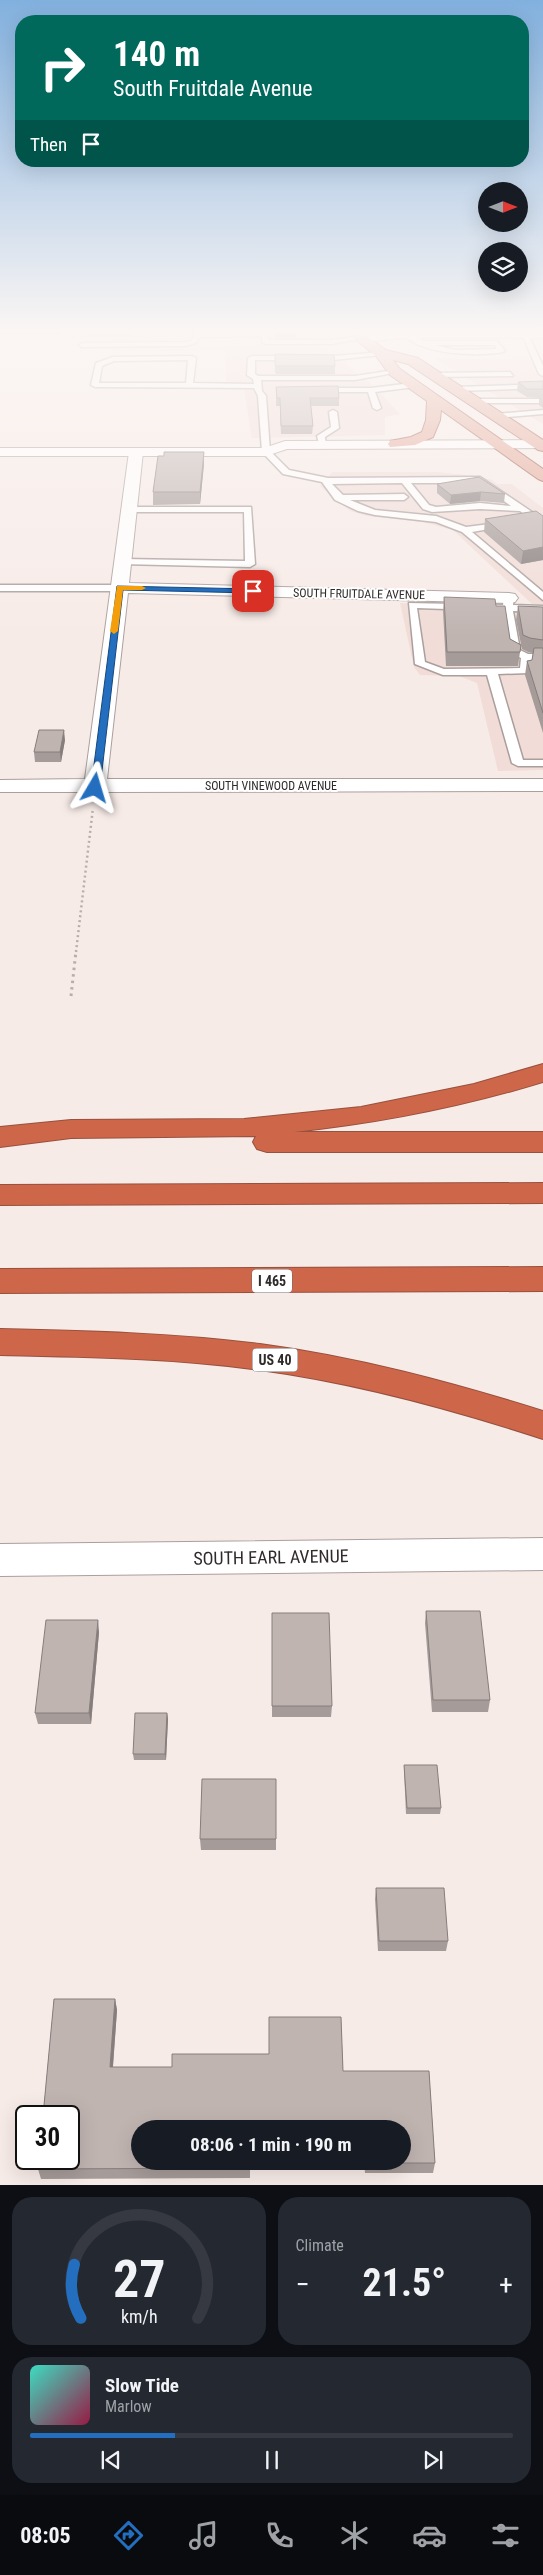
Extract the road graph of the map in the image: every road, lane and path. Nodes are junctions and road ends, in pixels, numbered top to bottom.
1 (265, 432) edge
2 (328, 432) edge
3 (429, 432) edge
4 (480, 432) edge
5 (521, 432) edge
6 (323, 444) junction
7 (396, 444) junction
8 (497, 444) junction
9 (541, 445) edge
10 (0, 452) edge
11 (136, 452) junction
12 (266, 452) junction
13 (519, 459) junction
14 (543, 459) edge
15 (543, 476) edge
16 (325, 481) junction
17 (401, 481) junction
18 (404, 497) junction
19 (338, 498) junction
20 (522, 509) junction
21 (129, 510) junction
22 (416, 518) junction
23 (539, 518) edge
24 (465, 530) junction
25 (123, 562) junction
26 (0, 588) edge
27 (119, 588) junction
28 (543, 597) edge
29 (509, 603) junction
30 (543, 609) edge
31 (526, 657) junction
32 (543, 657) edge
33 (492, 672) junction
34 (543, 763) edge
35 (543, 785) edge
36 (0, 786) edge
37 (95, 788) junction
38 (72, 996) dead end
39 (543, 1073) edge
40 (0, 1138) edge
41 (543, 1142) edge
42 (543, 1193) edge
43 (0, 1195) edge
44 (543, 1280) edge
45 (0, 1281) edge
46 (0, 1342) edge
47 (543, 1425) edge
48 (543, 1554) edge
49 (0, 1560) edge

1 - 12 lane
2 - 6 lane
3 - 7 main road
4 - 8 main road
5 - 9 main road
6 - 7 street
6 - 12 street
7 - 8 street
8 - 9 street
8 - 13 main road
10 - 11 street
11 - 12 street
11 - 21 street
12 - 13 street
12 - 16 lane
13 - 14 street
13 - 15 main road
16 - 17 lane
16 - 19 lane
17 - 18 lane
17 - 20 lane
17 - 20 lane
18 - 19 lane
18 - 22 lane
19 - 22 lane
20 - 23 lane
21 - 25 street
21 - 25 lane
22 - 24 lane
23 - 24 lane
24 - 28 lane
25 - 27 street
26 - 27 lane
27 - 29 street, SOUTH FRUITDALE AVENUE
27 - 37 street
29 - 30 lane
29 - 31 lane
29 - 33 lane
31 - 32 lane
31 - 33 lane
33 - 34 lane
35 - 37 street, SOUTH VINEWOOD AVENUE
36 - 37 street, SOUTH VINEWOOD AVENUE
37 - 38 path
39 - 40 highway
40 - 41 highway
42 - 43 highway
44 - 45 highway, I 465
46 - 47 highway, US 40
48 - 49 street, SOUTH EARL AVENUE

